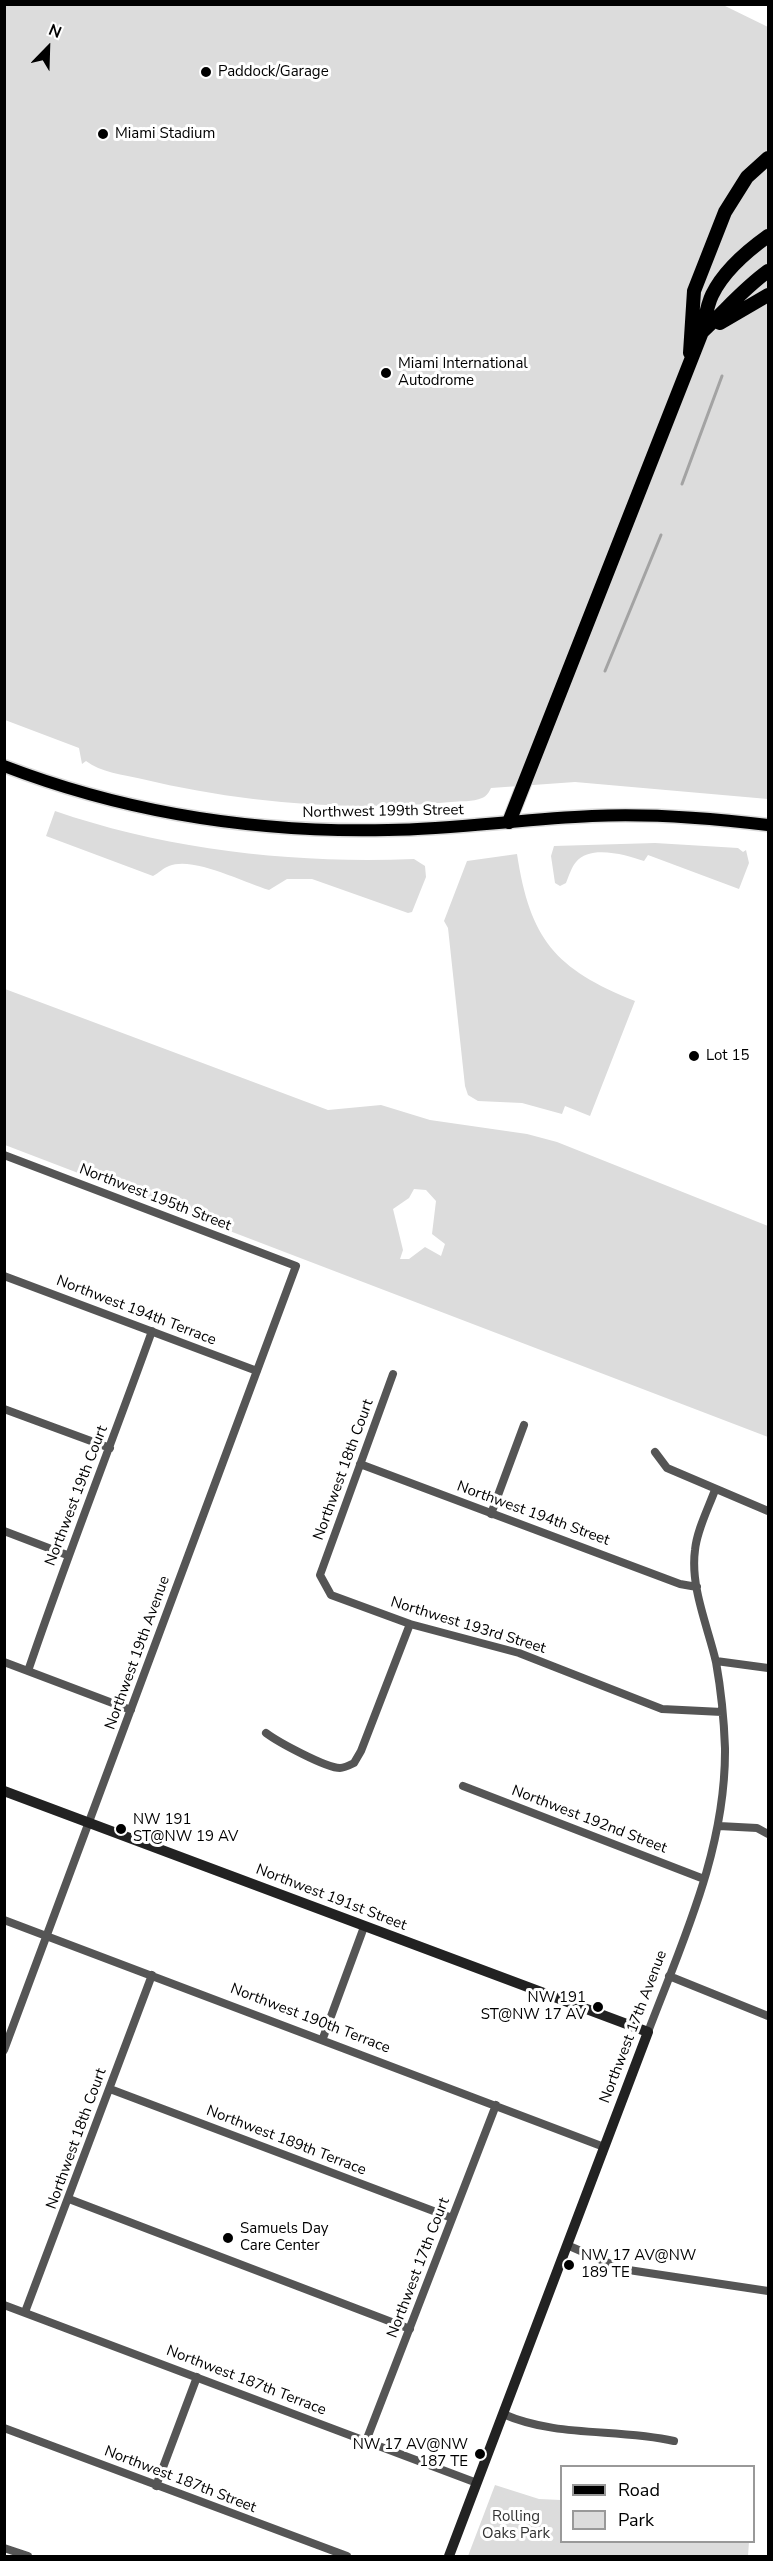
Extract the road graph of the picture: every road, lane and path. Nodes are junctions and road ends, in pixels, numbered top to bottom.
1 (768, 158) edge
2 (768, 236) edge
3 (768, 271) edge
4 (768, 295) edge
5 (702, 332) junction
6 (689, 363) junction
7 (4, 766) edge
8 (509, 822) junction
9 (768, 825) edge
10 (4, 1155) edge
11 (296, 1266) joint
12 (4, 1276) edge
13 (152, 1331) junction
14 (257, 1371) junction
15 (393, 1374) dead end
16 (4, 1409) edge
17 (524, 1425) dead end
18 (110, 1448) junction
19 (656, 1452) dead end
20 (360, 1464) junction
21 (715, 1490) junction
22 (768, 1511) edge
23 (491, 1514) junction
24 (4, 1531) edge
25 (67, 1555) junction
26 (320, 1575) joint
27 (697, 1587) junction
28 (410, 1624) junction
29 (716, 1661) junction
30 (4, 1662) edge
31 (768, 1668) edge
32 (28, 1671) junction
33 (131, 1710) junction
34 (722, 1712) junction
35 (266, 1733) dead end
36 (463, 1786) dead end
37 (4, 1791) edge
38 (89, 1822) junction
39 (719, 1826) junction
40 (768, 1834) edge
41 (704, 1879) junction
42 (4, 1920) edge
43 (364, 1927) junction
44 (47, 1935) junction
45 (152, 1975) junction
46 (669, 1976) junction
47 (768, 2016) edge
48 (648, 2032) junction
49 (323, 2038) junction
50 (4, 2050) edge
51 (110, 2089) junction
52 (496, 2105) junction
53 (604, 2147) junction
54 (69, 2199) junction
55 (452, 2218) junction
56 (567, 2245) junction
57 (768, 2291) edge
58 (4, 2304) edge
59 (25, 2312) junction
60 (410, 2329) junction
61 (197, 2377) junction
62 (503, 2414) junction
63 (4, 2428) edge
64 (366, 2441) junction
65 (674, 2441) dead end
66 (477, 2483) junction
67 (156, 2486) junction
68 (4, 2548) edge
69 (27, 2556) edge
70 (347, 2556) edge
71 (449, 2556) edge

1 - 6 highway
2 - 5 highway
3 - 5 highway
4 - 5 highway
5 - 6 highway
6 - 8 highway
7 - 8 main road, Northwest 199th Street
8 - 9 main road, Northwest 199th Street
10 - 11 street, Northwest 195th Street
11 - 14 street, Northwest 19th Avenue
12 - 13 street, Northwest 194th Terrace
13 - 14 street, Northwest 194th Terrace
13 - 18 street, Northwest 19th Court
14 - 33 street, Northwest 19th Avenue
15 - 20 street, Northwest 18th Court
16 - 18 street
17 - 23 street
18 - 25 street, Northwest 19th Court
19 - 21 street
20 - 23 street, Northwest 194th Street
20 - 26 street, Northwest 18th Court
21 - 22 street
21 - 27 street, Northwest 17th Avenue
23 - 27 street, Northwest 194th Street
24 - 25 street
25 - 32 street, Northwest 19th Court
26 - 28 street, Northwest 193rd Street
27 - 29 street, Northwest 17th Avenue
28 - 34 street, Northwest 193rd Street
28 - 35 street
29 - 31 street
29 - 34 street, Northwest 17th Avenue
30 - 32 street
32 - 33 street
33 - 38 street, Northwest 19th Avenue
34 - 39 street, Northwest 17th Avenue
36 - 41 street, Northwest 192nd Street
37 - 38 street, Northwest 191st Street
38 - 43 street, Northwest 191st Street
38 - 44 street, Northwest 19th Avenue
39 - 40 street
39 - 41 street, Northwest 17th Avenue
41 - 46 street, Northwest 17th Avenue
42 - 44 street, Northwest 190th Terrace
43 - 48 street, Northwest 191st Street
43 - 49 street
44 - 45 street, Northwest 190th Terrace
44 - 50 street, Northwest 19th Avenue
45 - 49 street, Northwest 190th Terrace
45 - 51 street, Northwest 18th Court
46 - 47 street
46 - 48 street, Northwest 17th Avenue
48 - 53 street, Northwest 17th Avenue
49 - 52 street, Northwest 190th Terrace
51 - 54 street, Northwest 18th Court
51 - 55 street, Northwest 189th Terrace
52 - 53 street, Northwest 190th Terrace
52 - 55 street, Northwest 17th Court
53 - 56 street, Northwest 17th Avenue
54 - 59 street, Northwest 18th Court
54 - 60 street
55 - 60 street, Northwest 17th Court
56 - 57 street
56 - 62 street, Northwest 17th Avenue
58 - 59 street, Northwest 187th Terrace
59 - 61 street, Northwest 187th Terrace
60 - 64 street, Northwest 17th Court
61 - 64 street, Northwest 187th Terrace
61 - 67 street
62 - 65 street
62 - 66 street, Northwest 17th Avenue
63 - 67 street, Northwest 187th Street
64 - 66 street, Northwest 187th Terrace
66 - 71 street, Northwest 17th Avenue
67 - 70 street, Northwest 187th Street
68 - 69 street

